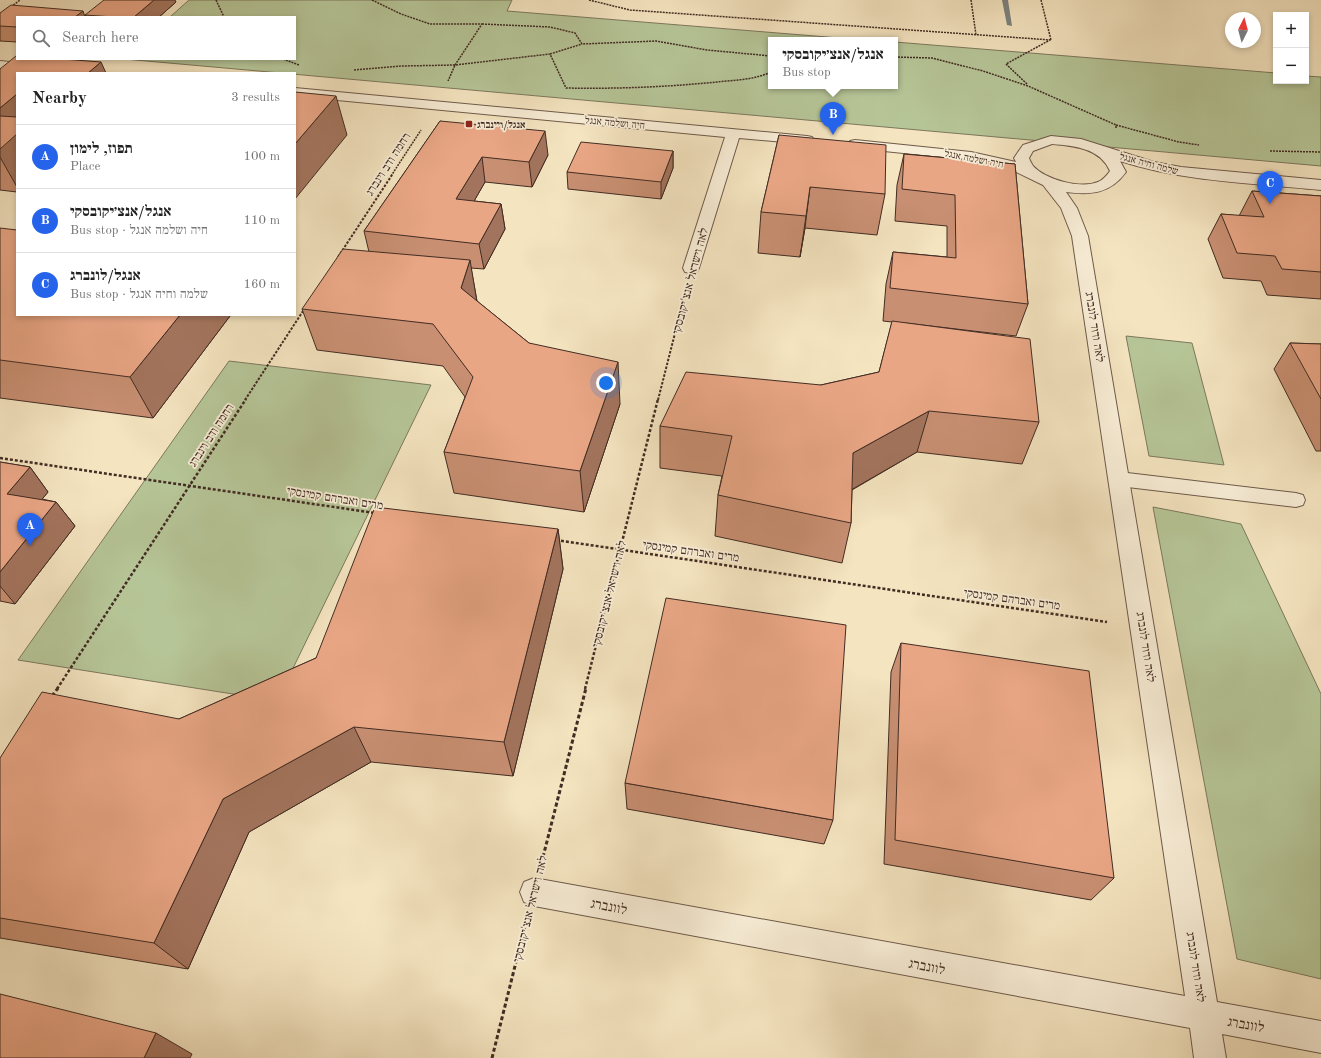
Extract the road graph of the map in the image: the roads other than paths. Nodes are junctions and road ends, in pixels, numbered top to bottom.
1 (0, 65) edge
2 (74, 72) edge
3 (296, 92) edge
4 (733, 133) junction
5 (818, 141) edge
6 (1036, 142) junction
7 (841, 143) edge
8 (1096, 148) junction
9 (934, 151) junction
10 (1203, 175) junction
11 (1036, 177) junction
12 (1121, 179) junction
13 (1050, 184) junction
14 (1321, 185) edge
15 (1080, 236) junction
16 (692, 268) road end
17 (1119, 479) junction
18 (1296, 500) dead end
19 (534, 892) road end
20 (1203, 1017) junction
21 (1321, 1037) edge
22 (1210, 1058) edge

1 - 2 street
3 - 4 street, חיה ושלמה אנגל
4 - 5 street, חיה ושלמה אנגל
4 - 16 street, לאה וישראל אנצ'יקובסקי
6 - 8 street, חיה ושלמה אנגל
6 - 9 street, חיה ושלמה אנגל
6 - 11 street
7 - 9 street, חיה ושלמה אנגל
8 - 10 street, שלמה וחיה אנגל
8 - 12 street
9 - 11 street, חיה ושלמה אנגל
10 - 12 street, שלמה וחיה אנגל
10 - 14 street, שלמה וחיה אנגל
11 - 13 street, חיה ושלמה אנגל
12 - 13 street, שלמה וחיה אנגל
12 - 15 street, לאה ודוד לונברג
13 - 15 street, לאה ודוד לונברג
15 - 17 street, לאה ודוד לונברג
17 - 18 lane
17 - 20 street, לאה ודוד לונברג
19 - 20 street, לוונברג
20 - 21 street, לוונברג
20 - 22 street, לאה ודוד לונברג

